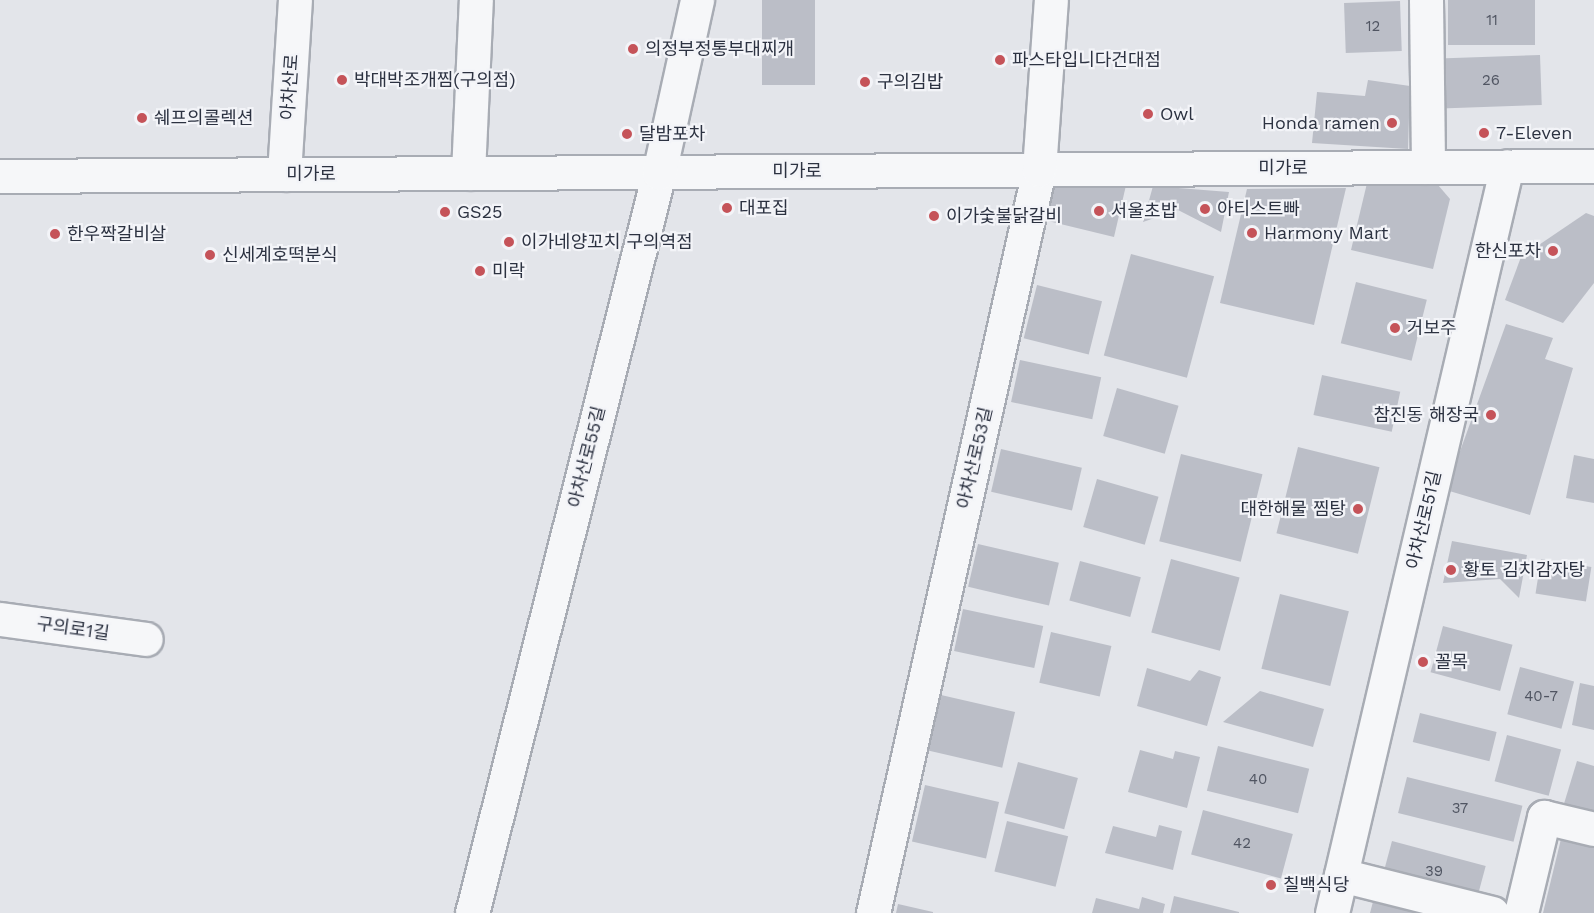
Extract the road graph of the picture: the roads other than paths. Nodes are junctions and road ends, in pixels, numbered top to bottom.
1 (295, 0) edge
2 (476, 0) edge
3 (697, 0) edge
4 (1051, 0) edge
5 (1426, 0) edge
6 (1508, 166) junction
7 (1594, 166) edge
8 (1428, 167) junction
9 (1040, 170) junction
10 (468, 173) junction
11 (659, 173) junction
12 (284, 174) junction
13 (0, 176) edge
14 (0, 619) edge
15 (146, 639) dead end
16 (1594, 829) edge
17 (1341, 875) junction
18 (472, 913) edge
19 (873, 913) edge
20 (1332, 913) edge
21 (1492, 913) edge
22 (1521, 913) edge

1 - 12 street, 아차산로
2 - 10 street
3 - 11 street, 아차산로55길
4 - 9 street, 아차산로53길
5 - 8 street
6 - 7 street, 미가로
6 - 8 street, 미가로
6 - 17 street, 아차산로51길
8 - 9 street, 미가로
9 - 11 street, 미가로
9 - 19 street, 아차산로53길
10 - 11 street, 미가로
10 - 12 street, 미가로
11 - 18 street, 아차산로55길
12 - 13 street, 미가로
14 - 15 street, 구의로1길
16 - 22 street
17 - 20 street, 아차산로51길
17 - 21 street

